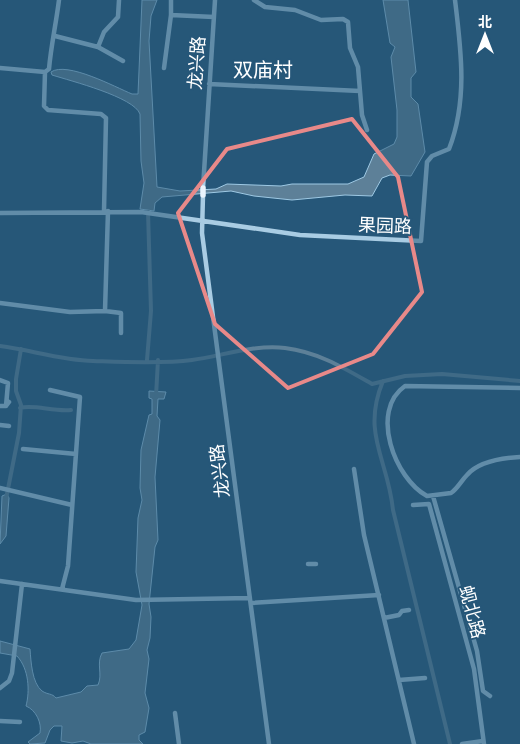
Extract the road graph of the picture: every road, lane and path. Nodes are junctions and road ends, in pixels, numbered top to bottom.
1 (59, 0) edge
2 (119, 0) edge
3 (171, 0) edge
4 (215, 0) edge
5 (254, 0) edge
6 (455, 0) edge
7 (171, 15) junction
8 (214, 17) junction
9 (55, 36) junction
10 (98, 48) junction
11 (123, 62) dead end
12 (0, 68) edge
13 (164, 68) dead end
14 (45, 72) junction
15 (209, 84) junction
16 (360, 92) junction
17 (366, 130) dead end
18 (203, 188) joint
19 (203, 195) joint
20 (106, 212) junction
21 (0, 213) edge
22 (202, 221) junction
23 (0, 303) edge
24 (105, 311) junction
25 (121, 333) dead end
26 (0, 380) edge
27 (520, 388) edge
28 (50, 390) dead end
29 (5, 405) edge
30 (0, 425) edge
31 (9, 426) dead end
32 (22, 449) dead end
33 (76, 454) junction
34 (520, 457) edge
35 (354, 469) dead end
36 (0, 488) edge
37 (433, 496) junction
38 (72, 505) junction
39 (412, 505) dead end
40 (308, 564) dead end
41 (316, 564) dead end
42 (0, 581) edge
43 (22, 584) junction
44 (62, 589) junction
45 (379, 595) junction
46 (251, 600) junction
47 (409, 610) dead end
48 (384, 618) junction
49 (425, 678) dead end
50 (399, 680) junction
51 (0, 688) edge
52 (490, 696) dead end
53 (175, 713) dead end
54 (0, 721) edge
55 (20, 722) dead end
56 (483, 743) edge
57 (179, 744) edge
58 (269, 744) edge
59 (414, 744) edge
60 (462, 744) edge

1 - 9 street
2 - 10 street
3 - 7 street
4 - 8 street, 龙兴路
5 - 16 street
6 - 22 street, 果园路
7 - 8 street
7 - 13 street
8 - 15 street, 龙兴路
9 - 10 street
9 - 14 street
10 - 11 street
12 - 14 street
14 - 20 street
15 - 16 street
15 - 18 street, 龙兴路
16 - 17 street
18 - 19 main road
19 - 22 street, 龙兴路
20 - 21 street, 果园路
20 - 22 street, 果园路
20 - 24 street
22 - 46 street, 龙兴路
23 - 24 street
24 - 25 street
26 - 29 street
27 - 37 street
28 - 33 street
30 - 31 street
32 - 33 street
33 - 38 street
34 - 37 street
35 - 45 street
36 - 38 street
37 - 52 street
38 - 44 street
39 - 56 street, 蚬北路
40 - 41 street
42 - 43 street
43 - 44 street
43 - 51 street
44 - 46 street
45 - 46 street
45 - 48 street
46 - 58 street, 龙兴路
47 - 48 street
48 - 50 street
49 - 50 street
50 - 59 street
53 - 57 street
54 - 55 street
56 - 60 street

